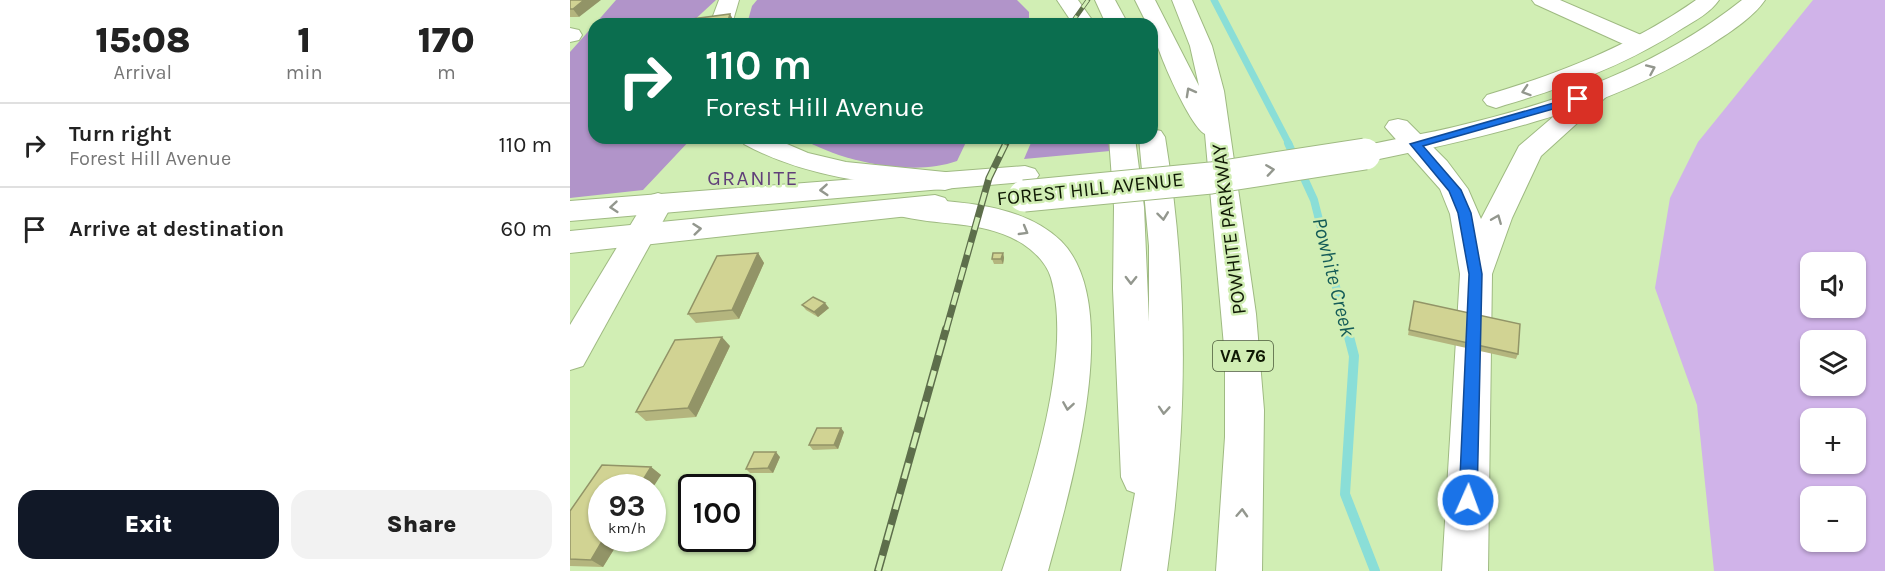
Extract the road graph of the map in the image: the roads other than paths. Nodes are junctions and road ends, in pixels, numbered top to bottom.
1 (729, 0) edge
2 (1067, 0) edge
3 (1105, 0) edge
4 (1145, 0) edge
5 (1182, 0) edge
6 (1542, 0) edge
7 (1709, 0) edge
8 (1755, 0) edge
9 (723, 18) edge
10 (1080, 18) edge
11 (1114, 18) edge
12 (1155, 18) edge
13 (1158, 24) edge
14 (1640, 43) junction
15 (1597, 92) junction
16 (1407, 136) junction
17 (1219, 143) junction
18 (766, 144) edge
19 (1123, 144) edge
20 (1153, 144) edge
21 (945, 181) junction
22 (1024, 185) junction
23 (657, 203) junction
24 (906, 208) junction
25 (570, 211) edge
26 (639, 235) junction
27 (570, 243) edge
28 (1476, 274) junction
29 (570, 356) edge
30 (1145, 564) edge
31 (1025, 571) edge
32 (1239, 571) edge
33 (1466, 571) edge

1 - 9 main road
2 - 10 main road
3 - 11 main road
12 -> 4 main road, VA 76
5 - 17 main road, POWHITE PARKWAY / VA 76
6 - 14 main road
7 - 14 main road, FOREST HILL AVENUE
15 -> 8 main road, FOREST HILL AVENUE
17 -> 13 main road, VA 76
14 -> 16 main road, FOREST HILL AVENUE
15 - 16 main road, FOREST HILL AVENUE
28 -> 15 main road
16 - 22 main road, FOREST HILL AVENUE, bridge
16 - 28 main road
32 -> 17 main road, POWHITE PARKWAY / VA 76
18 - 21 main road
19 -> 30 main road
20 -> 30 main road
21 - 22 main road, FOREST HILL AVENUE
21 -> 23 main road, FOREST HILL AVENUE
22 - 24 main road, FOREST HILL AVENUE
23 -> 25 main road, FOREST HILL AVENUE
23 - 26 main road
26 -> 24 main road, FOREST HILL AVENUE
24 -> 31 main road
26 - 27 main road, FOREST HILL AVENUE
26 - 29 main road
28 - 33 main road

